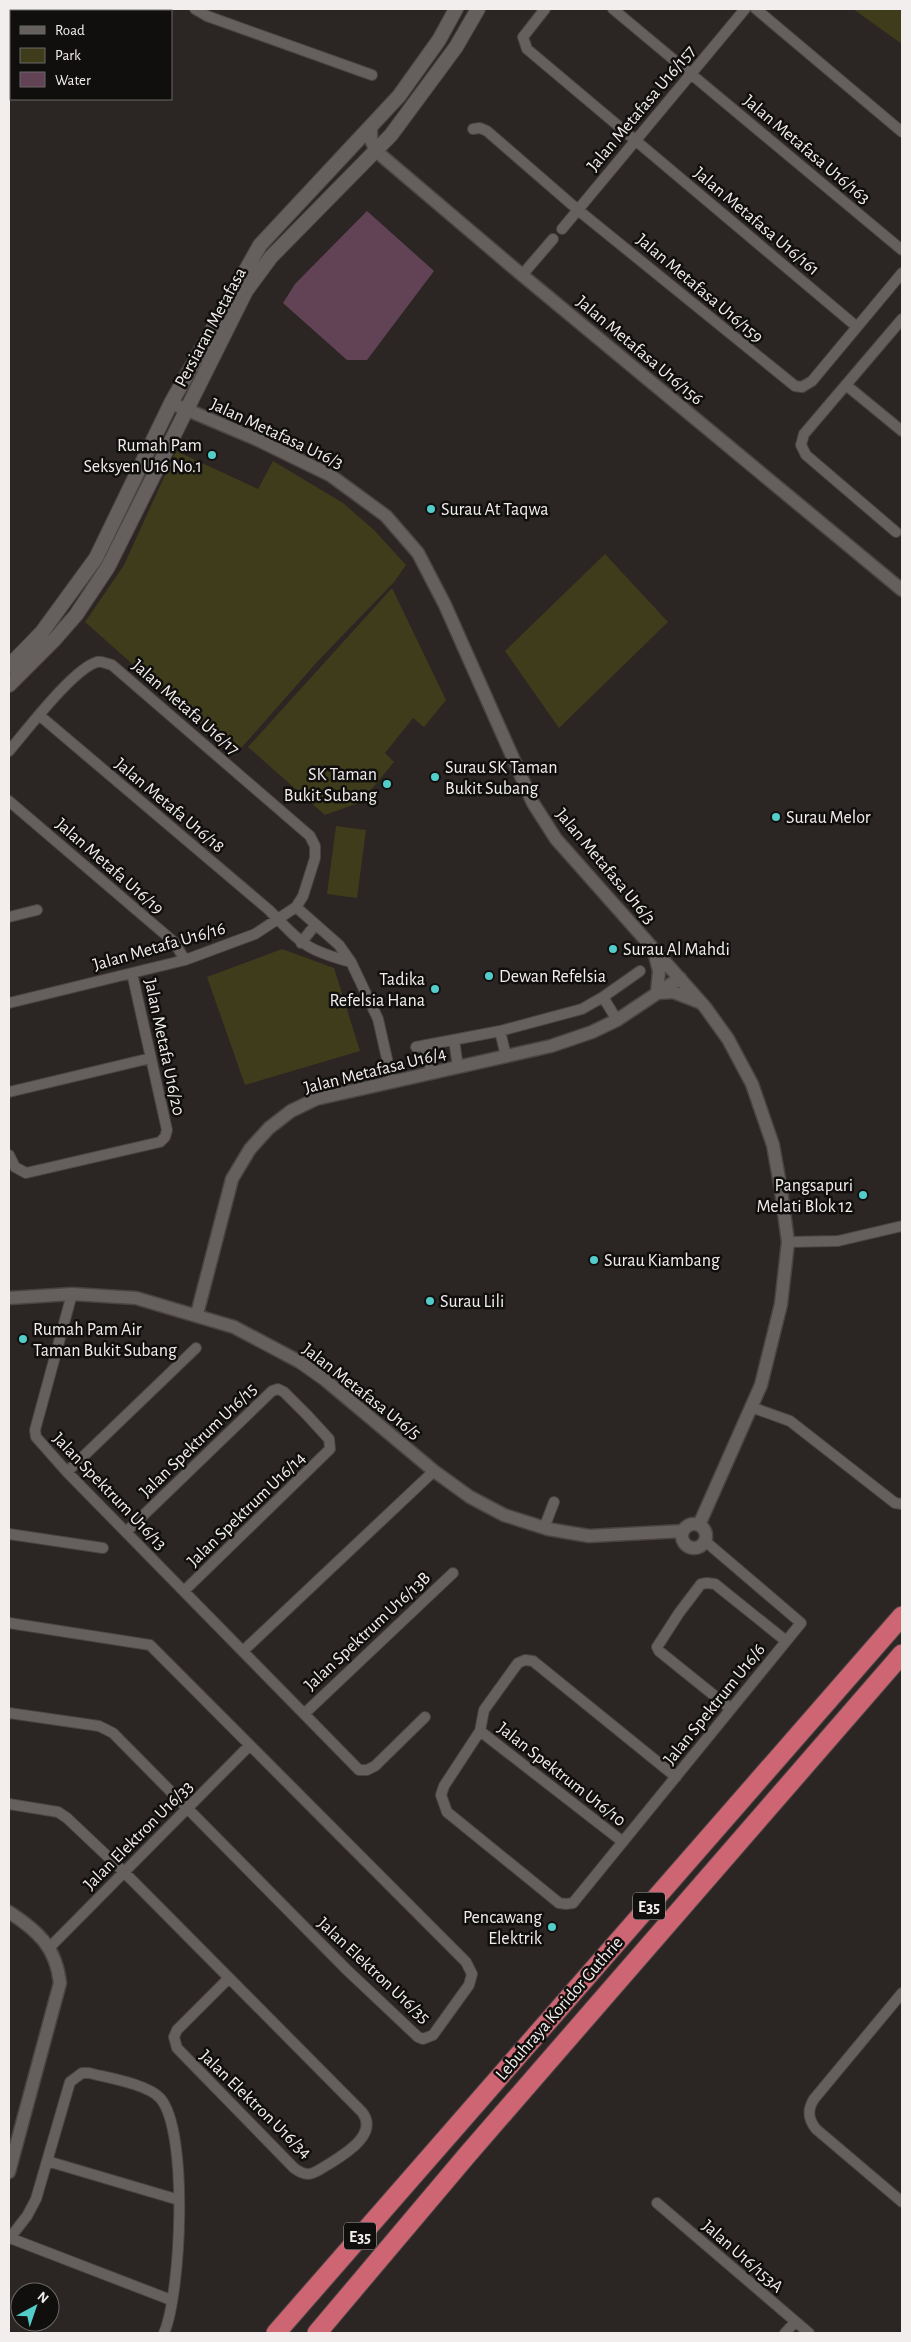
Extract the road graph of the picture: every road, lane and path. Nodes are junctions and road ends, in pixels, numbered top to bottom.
1 (195, 9) edge
2 (456, 9) edge
3 (478, 9) edge
4 (545, 9) edge
5 (614, 9) edge
6 (745, 9) edge
7 (756, 9) edge
8 (691, 73) junction
9 (372, 76) dead end
10 (371, 127) junction
11 (473, 128) dead end
12 (902, 132) edge
13 (635, 140) junction
14 (353, 147) junction
15 (376, 151) junction
16 (578, 210) junction
17 (562, 229) dead end
18 (553, 239) dead end
19 (902, 250) edge
20 (902, 273) edge
21 (522, 275) junction
22 (900, 325) edge
23 (857, 327) junction
24 (846, 385) junction
25 (171, 403) junction
26 (188, 411) junction
27 (902, 431) edge
28 (896, 532) dead end
29 (902, 590) edge
30 (9, 666) edge
31 (9, 685) edge
32 (39, 715) junction
33 (9, 751) edge
34 (9, 801) edge
35 (310, 836) joint
36 (296, 907) junction
37 (37, 910) dead end
38 (9, 917) edge
39 (278, 920) junction
40 (315, 925) junction
41 (301, 943) junction
42 (653, 948) junction
43 (185, 960) junction
44 (351, 962) junction
45 (640, 971) dead end
46 (132, 972) junction
47 (680, 978) junction
48 (657, 993) junction
49 (604, 997) junction
50 (9, 1003) edge
51 (702, 1003) junction
52 (617, 1020) junction
53 (500, 1031) junction
54 (454, 1040) junction
55 (506, 1056) junction
56 (151, 1058) junction
57 (458, 1067) junction
58 (431, 1073) junction
59 (392, 1081) junction
60 (9, 1092) edge
61 (9, 1155) edge
62 (902, 1226) edge
63 (788, 1242) junction
64 (72, 1294) junction
65 (9, 1298) edge
66 (197, 1314) junction
67 (196, 1348) dead end
68 (751, 1407) junction
69 (330, 1449) joint
70 (434, 1471) junction
71 (67, 1472) junction
72 (554, 1502) dead end
73 (902, 1504) edge
74 (699, 1525) junction
75 (544, 1528) junction
76 (683, 1531) junction
77 (126, 1532) junction
78 (9, 1534) edge
79 (705, 1540) junction
80 (103, 1548) dead end
81 (453, 1572) dead end
82 (184, 1591) junction
83 (902, 1616) edge
84 (9, 1623) edge
85 (786, 1641) junction
86 (243, 1651) junction
87 (902, 1654) edge
88 (731, 1709) junction
89 (9, 1713) edge
90 (304, 1714) junction
91 (424, 1717) dead end
92 (480, 1731) junction
93 (249, 1746) junction
94 (676, 1777) junction
95 (9, 1804) edge
96 (188, 1808) junction
97 (623, 1842) junction
98 (124, 1872) junction
99 (9, 1912) edge
100 (50, 1947) junction
101 (230, 1978) junction
102 (902, 1993) edge
103 (47, 2161) junction
104 (9, 2172) edge
105 (179, 2200) junction
106 (902, 2202) edge
107 (657, 2203) dead end
108 (9, 2239) edge
109 (171, 2300) junction
110 (795, 2322) junction
111 (164, 2333) edge
112 (276, 2333) edge
113 (316, 2333) edge
114 (785, 2333) edge
115 (809, 2333) edge

1 - 9 street
2 - 10 main road, Persiaran Metafasa
3 - 15 main road, Persiaran Metafasa
4 - 13 street, Jalan Metafasa U16/161
5 - 8 street, Jalan Metafasa U16/163
6 - 8 street, Jalan Metafasa U16/157
7 - 12 street
8 - 13 street, Jalan Metafasa U16/157
8 - 19 street, Jalan Metafasa U16/163
10 - 14 main road, Persiaran Metafasa
10 - 15 street
11 - 16 street, Jalan Metafasa U16/159
13 - 16 street, Jalan Metafasa U16/157
13 - 23 street, Jalan Metafasa U16/161
14 - 15 street
14 - 25 main road, Persiaran Metafasa
15 - 21 street, Jalan Metafasa U16/156
15 - 26 main road, Persiaran Metafasa
16 - 17 street, Jalan Metafasa U16/157
16 - 23 street, Jalan Metafasa U16/159
18 - 21 street
20 - 23 street
21 - 29 street, Jalan Metafasa U16/156
22 - 24 street
24 - 27 street
24 - 28 street
25 - 26 street, Jalan Metafasa U16/3
25 - 30 main road, Persiaran Metafasa
26 - 31 main road, Persiaran Metafasa
26 - 42 street, Jalan Metafasa U16/3
32 - 33 street
32 - 35 street, Jalan Metafa U16/17
32 - 39 street, Jalan Metafa U16/18
34 - 43 street, Jalan Metafa U16/19
35 - 36 street, Jalan Metafa U16/16
36 - 39 street, Jalan Metafa U16/16
36 - 40 street
37 - 38 street
39 - 41 street, Jalan Metafa U16/18
39 - 43 street, Jalan Metafa U16/16
40 - 41 street
40 - 44 street
41 - 44 street, Jalan Metafa U16/18
42 - 47 street, Jalan Metafasa U16/3
42 - 48 street
43 - 46 street, Jalan Metafa U16/16
44 - 59 street
45 - 49 street, Jalan Metafasa U16/4
46 - 50 street, Jalan Metafa U16/16
46 - 56 street, Jalan Metafa U16/20
47 - 48 street, Jalan Metafasa U16/4
47 - 51 street, Jalan Metafasa U16/3
48 - 51 street
48 - 52 street, Jalan Metafasa U16/4
49 - 52 street
49 - 53 street, Jalan Metafasa U16/4
51 - 63 street, Jalan Metafasa U16/3
52 - 55 street, Jalan Metafasa U16/4
53 - 54 street, Jalan Metafasa U16/4
53 - 55 street
54 - 57 street
54 - 58 street, Jalan Metafasa U16/4
55 - 57 street, Jalan Metafasa U16/4
56 - 60 street
56 - 61 street, Jalan Metafa U16/20
57 - 58 street, Jalan Metafasa U16/4
58 - 59 street, Jalan Metafasa U16/4
59 - 66 street, Jalan Metafasa U16/4
62 - 63 street
63 - 68 street, Jalan Metafasa U16/3
64 - 65 street, Jalan Metafasa U16/5
64 - 66 street, Jalan Metafasa U16/5
64 - 71 street, Jalan Spektrum U16/13
66 - 70 street, Jalan Metafasa U16/5
67 - 71 street
68 - 73 street
68 - 74 street, Jalan Metafasa U16/3
69 - 77 street, Jalan Spektrum U16/15
69 - 82 street, Jalan Spektrum U16/14
70 - 75 street, Jalan Metafasa U16/5
70 - 86 street
71 - 77 street, Jalan Spektrum U16/13
72 - 75 street
74 - 76 street
74 - 79 street
75 - 76 street, Jalan Metafasa U16/5
76 - 79 street
77 - 82 street, Jalan Spektrum U16/13
78 - 80 street
79 - 85 street, Jalan Spektrum U16/6
81 - 90 street, Jalan Spektrum U16/13B
82 - 86 street, Jalan Spektrum U16/13
83 - 112 highway, Lebuhraya Koridor Guthrie / E35
84 - 93 street, Jalan Elektron U16/35
85 - 88 street, Jalan Spektrum U16/6
85 - 88 street
86 - 90 street, Jalan Spektrum U16/13
87 - 113 highway, Lebuhraya Koridor Guthrie / E35
88 - 94 street, Jalan Spektrum U16/6
89 - 96 street, Jalan Elektron U16/35
90 - 91 street, Jalan Spektrum U16/13
92 - 94 street
92 - 97 street, Jalan Spektrum U16/10
92 - 97 street, Jalan Spektrum U16/6
93 - 96 street, Jalan Elektron U16/33
93 - 96 street, Jalan Elektron U16/35
94 - 97 street, Jalan Spektrum U16/6
95 - 98 street, Jalan Elektron U16/34
96 - 98 street, Jalan Elektron U16/33
98 - 100 street, Jalan Elektron U16/33
98 - 101 street, Jalan Elektron U16/34
99 - 100 street
100 - 104 street
101 - 101 street, Jalan Elektron U16/34
102 - 106 street
103 - 105 street
103 - 105 street
103 - 108 street
105 - 109 street
107 - 110 street, Jalan U16/153A
108 - 109 street
109 - 111 street
110 - 114 street
110 - 115 street, Jalan U16/153A

